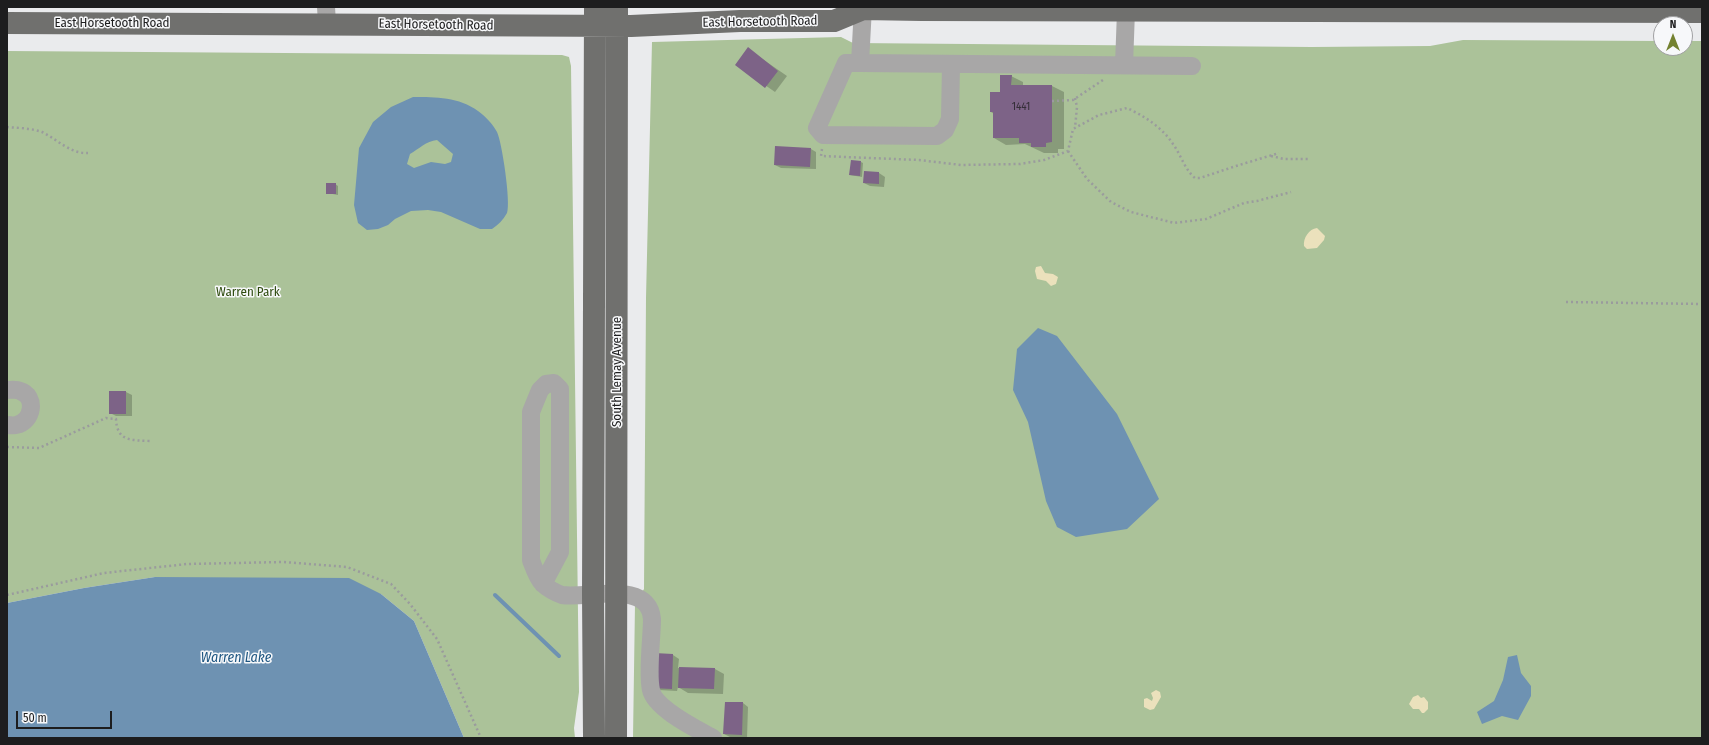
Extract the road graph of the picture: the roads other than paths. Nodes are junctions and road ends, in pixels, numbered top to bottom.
1 (861, 8) edge
2 (1124, 9) edge
3 (1693, 11) edge
4 (326, 15) edge
5 (595, 16) edge
6 (617, 17) edge
7 (7, 23) edge
8 (860, 64) junction
9 (951, 64) junction
10 (1122, 65) junction
11 (1192, 66) dead end
12 (7, 390) edge
13 (7, 426) edge
14 (543, 584) junction
15 (593, 594) junction
16 (616, 594) junction
17 (594, 738) edge
18 (616, 738) edge
19 (713, 738) edge

1 - 2 main road, East Horsetooth Road
1 - 6 main road, East Horsetooth Road
1 - 8 lane
2 - 3 main road, East Horsetooth Road
2 - 10 lane
4 - 5 main road, East Horsetooth Road
4 - 7 main road, East Horsetooth Road
5 - 6 main road, East Horsetooth Road
5 - 15 main road, South Lemay Avenue
6 - 16 main road, South Lemay Avenue
8 - 9 lane
8 - 9 lane
9 - 10 lane
10 - 11 lane
12 - 13 lane
14 - 14 lane
14 - 15 lane
15 - 16 lane
15 - 17 main road, South Lemay Avenue
16 - 18 main road, South Lemay Avenue
16 - 19 lane

